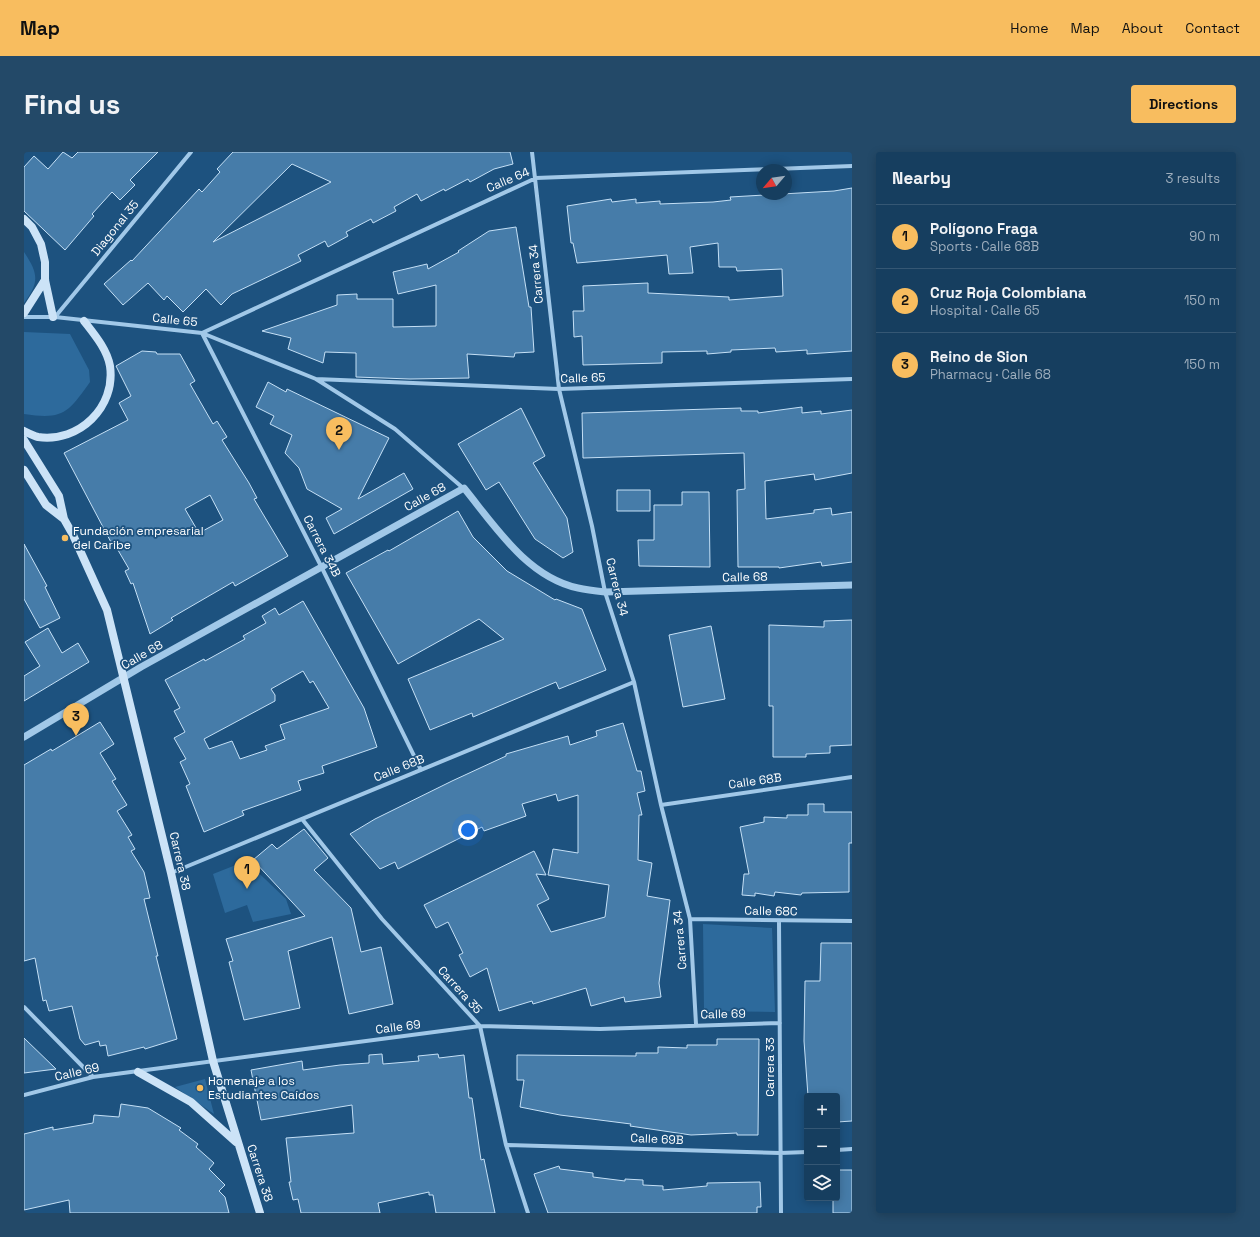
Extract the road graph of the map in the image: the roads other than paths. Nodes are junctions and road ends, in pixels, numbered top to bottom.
1 (191, 152) edge
2 (532, 152) edge
3 (852, 166) edge
4 (536, 178) junction
5 (24, 219) edge
6 (45, 280) junction
7 (24, 313) edge
8 (24, 317) edge
9 (54, 317) junction
10 (84, 321) junction
11 (202, 333) junction
12 (316, 379) junction
13 (852, 379) edge
14 (559, 389) junction
15 (24, 431) edge
16 (24, 440) edge
17 (25, 474) edge
18 (464, 488) junction
19 (64, 519) junction
20 (322, 568) junction
21 (852, 586) edge
22 (605, 592) junction
23 (124, 678) junction
24 (634, 682) junction
25 (24, 737) edge
26 (421, 770) junction
27 (852, 777) edge
28 (661, 805) junction
29 (302, 819) junction
30 (171, 873) junction
31 (690, 919) junction
32 (852, 921) edge
33 (779, 922) junction
34 (24, 1007) edge
35 (780, 1023) junction
36 (696, 1024) junction
37 (480, 1026) junction
38 (213, 1061) junction
39 (138, 1072) junction
40 (92, 1076) junction
41 (24, 1095) edge
42 (237, 1142) junction
43 (506, 1145) junction
44 (852, 1149) edge
45 (840, 1150) edge
46 (804, 1152) edge
47 (780, 1153) junction
48 (260, 1213) edge
49 (528, 1213) edge
50 (781, 1213) edge

1 - 9 street, Diagonal 35
2 - 4 street, Carrera 34
3 - 4 street, Calle 64
4 - 11 street, Calle 64
4 - 14 street, Carrera 34
5 - 6 main road
6 - 7 main road
6 - 9 main road
8 - 9 street, Calle 65
9 - 10 street, Calle 65
10 - 11 street, Calle 65
10 - 15 main road
11 - 12 street, Calle 65
11 - 20 street, Carrera 34B
12 - 14 street, Calle 65
12 - 18 street, Calle 65
13 - 14 street, Calle 65
14 - 22 street, Carrera 34
16 - 19 main road, Carrera 38
17 - 19 main road, Carrera 38
18 - 20 street, Calle 68
18 - 22 street, Calle 68
19 - 23 main road, Carrera 38
20 - 23 street, Calle 68
20 - 26 street, Carrera 34B
21 - 22 street, Calle 68
22 - 24 street, Carrera 34
23 - 25 street, Calle 68
23 - 30 main road, Carrera 38
24 - 26 street, Calle 68B
24 - 28 street, Carrera 34
26 - 29 street, Calle 68B
27 - 28 street, Calle 68B
28 - 31 street, Carrera 34
29 - 30 street, Calle 68B
29 - 37 street, Carrera 35
30 - 38 main road, Carrera 38
31 - 33 street, Calle 68C
31 - 36 street, Carrera 34
32 - 33 street, Calle 68C
33 - 35 street, Carrera 33
34 - 40 street
35 - 36 street, Calle 69
35 - 47 street, Carrera 33
36 - 37 street, Calle 69
37 - 38 street, Calle 69
37 - 43 street, Carrera 35
38 - 39 street, Calle 69
38 - 42 main road, Carrera 38
39 - 40 street, Calle 69
39 - 42 main road
40 - 41 street, Calle 69
42 - 48 main road, Carrera 38
43 - 47 street, Calle 69B
43 - 49 street, Carrera 35
44 - 45 street
46 - 47 street, Calle 69B
47 - 50 street, Carrera 33

